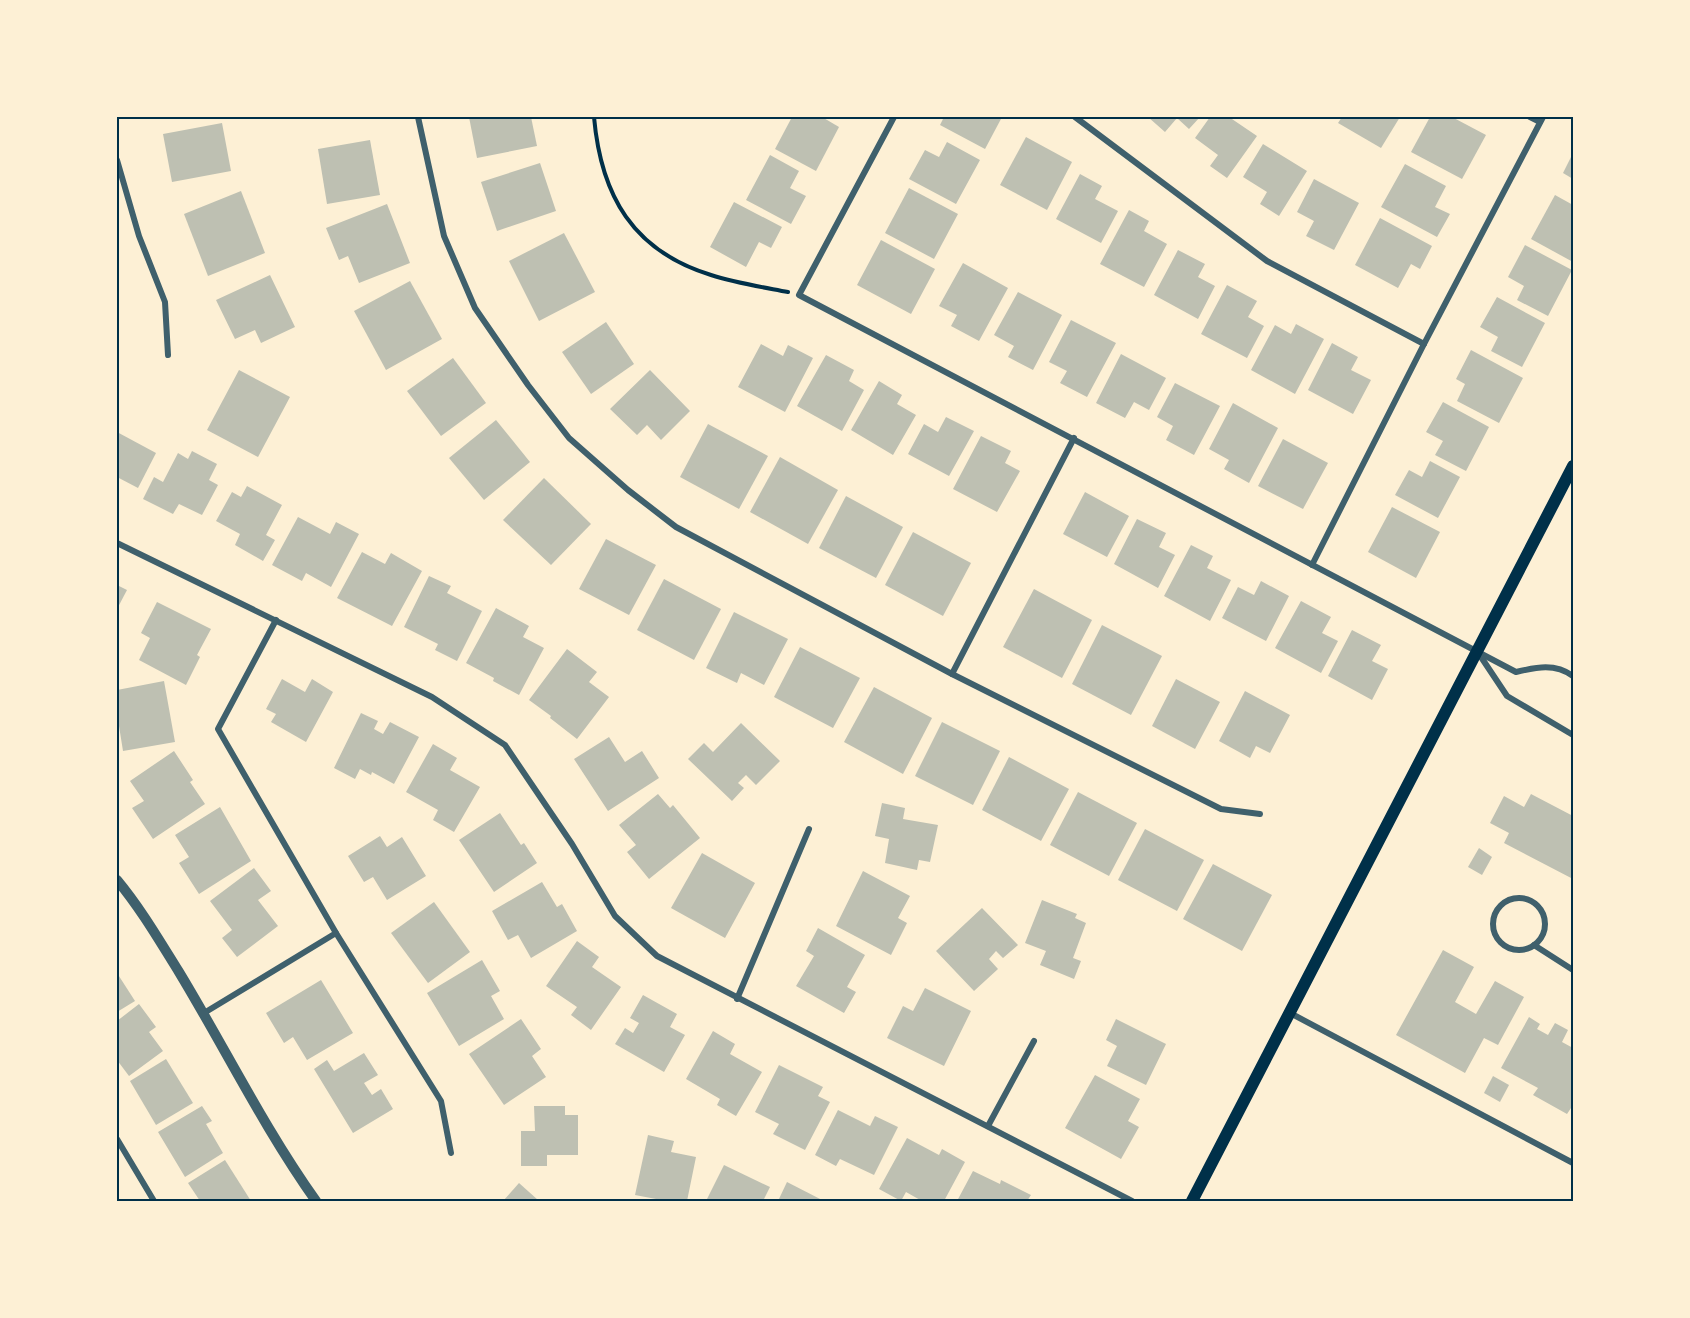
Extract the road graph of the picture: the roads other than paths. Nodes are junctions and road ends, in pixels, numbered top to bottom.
1 (418, 117) edge
2 (894, 117) edge
3 (1075, 117) edge
4 (1530, 117) edge
5 (1542, 120) edge
6 (117, 159) edge
7 (1424, 344) junction
8 (168, 355) dead end
9 (1074, 438) junction
10 (1573, 466) edge
11 (117, 543) edge
12 (1312, 565) junction
13 (276, 620) junction
14 (1476, 651) junction
15 (952, 674) junction
16 (1573, 676) edge
17 (1573, 735) edge
18 (1260, 814) dead end
19 (810, 829) dead end
20 (117, 880) edge
21 (336, 933) junction
22 (1533, 945) junction
23 (1573, 970) edge
24 (736, 999) junction
25 (204, 1012) junction
26 (1290, 1012) junction
27 (1034, 1041) dead end
28 (988, 1126) junction
29 (117, 1139) edge
30 (451, 1153) dead end
31 (1573, 1163) edge
32 (154, 1201) edge
33 (316, 1201) edge
34 (1132, 1201) edge
35 (1192, 1201) edge

1 - 15 street
2 - 9 street
3 - 7 street
4 - 5 street
5 - 7 street
6 - 8 street
7 - 12 street
9 - 12 street
9 - 15 street
10 - 14 main road
11 - 13 street
12 - 14 street
13 - 21 street
13 - 24 street
14 - 16 street
14 - 17 street
14 - 26 main road
15 - 18 street
19 - 24 street
20 - 25 street
21 - 25 street
21 - 30 street
22 - 22 street
22 - 23 street
24 - 28 street
25 - 33 street
26 - 31 street
26 - 35 main road
27 - 28 street
28 - 34 street
29 - 32 street

